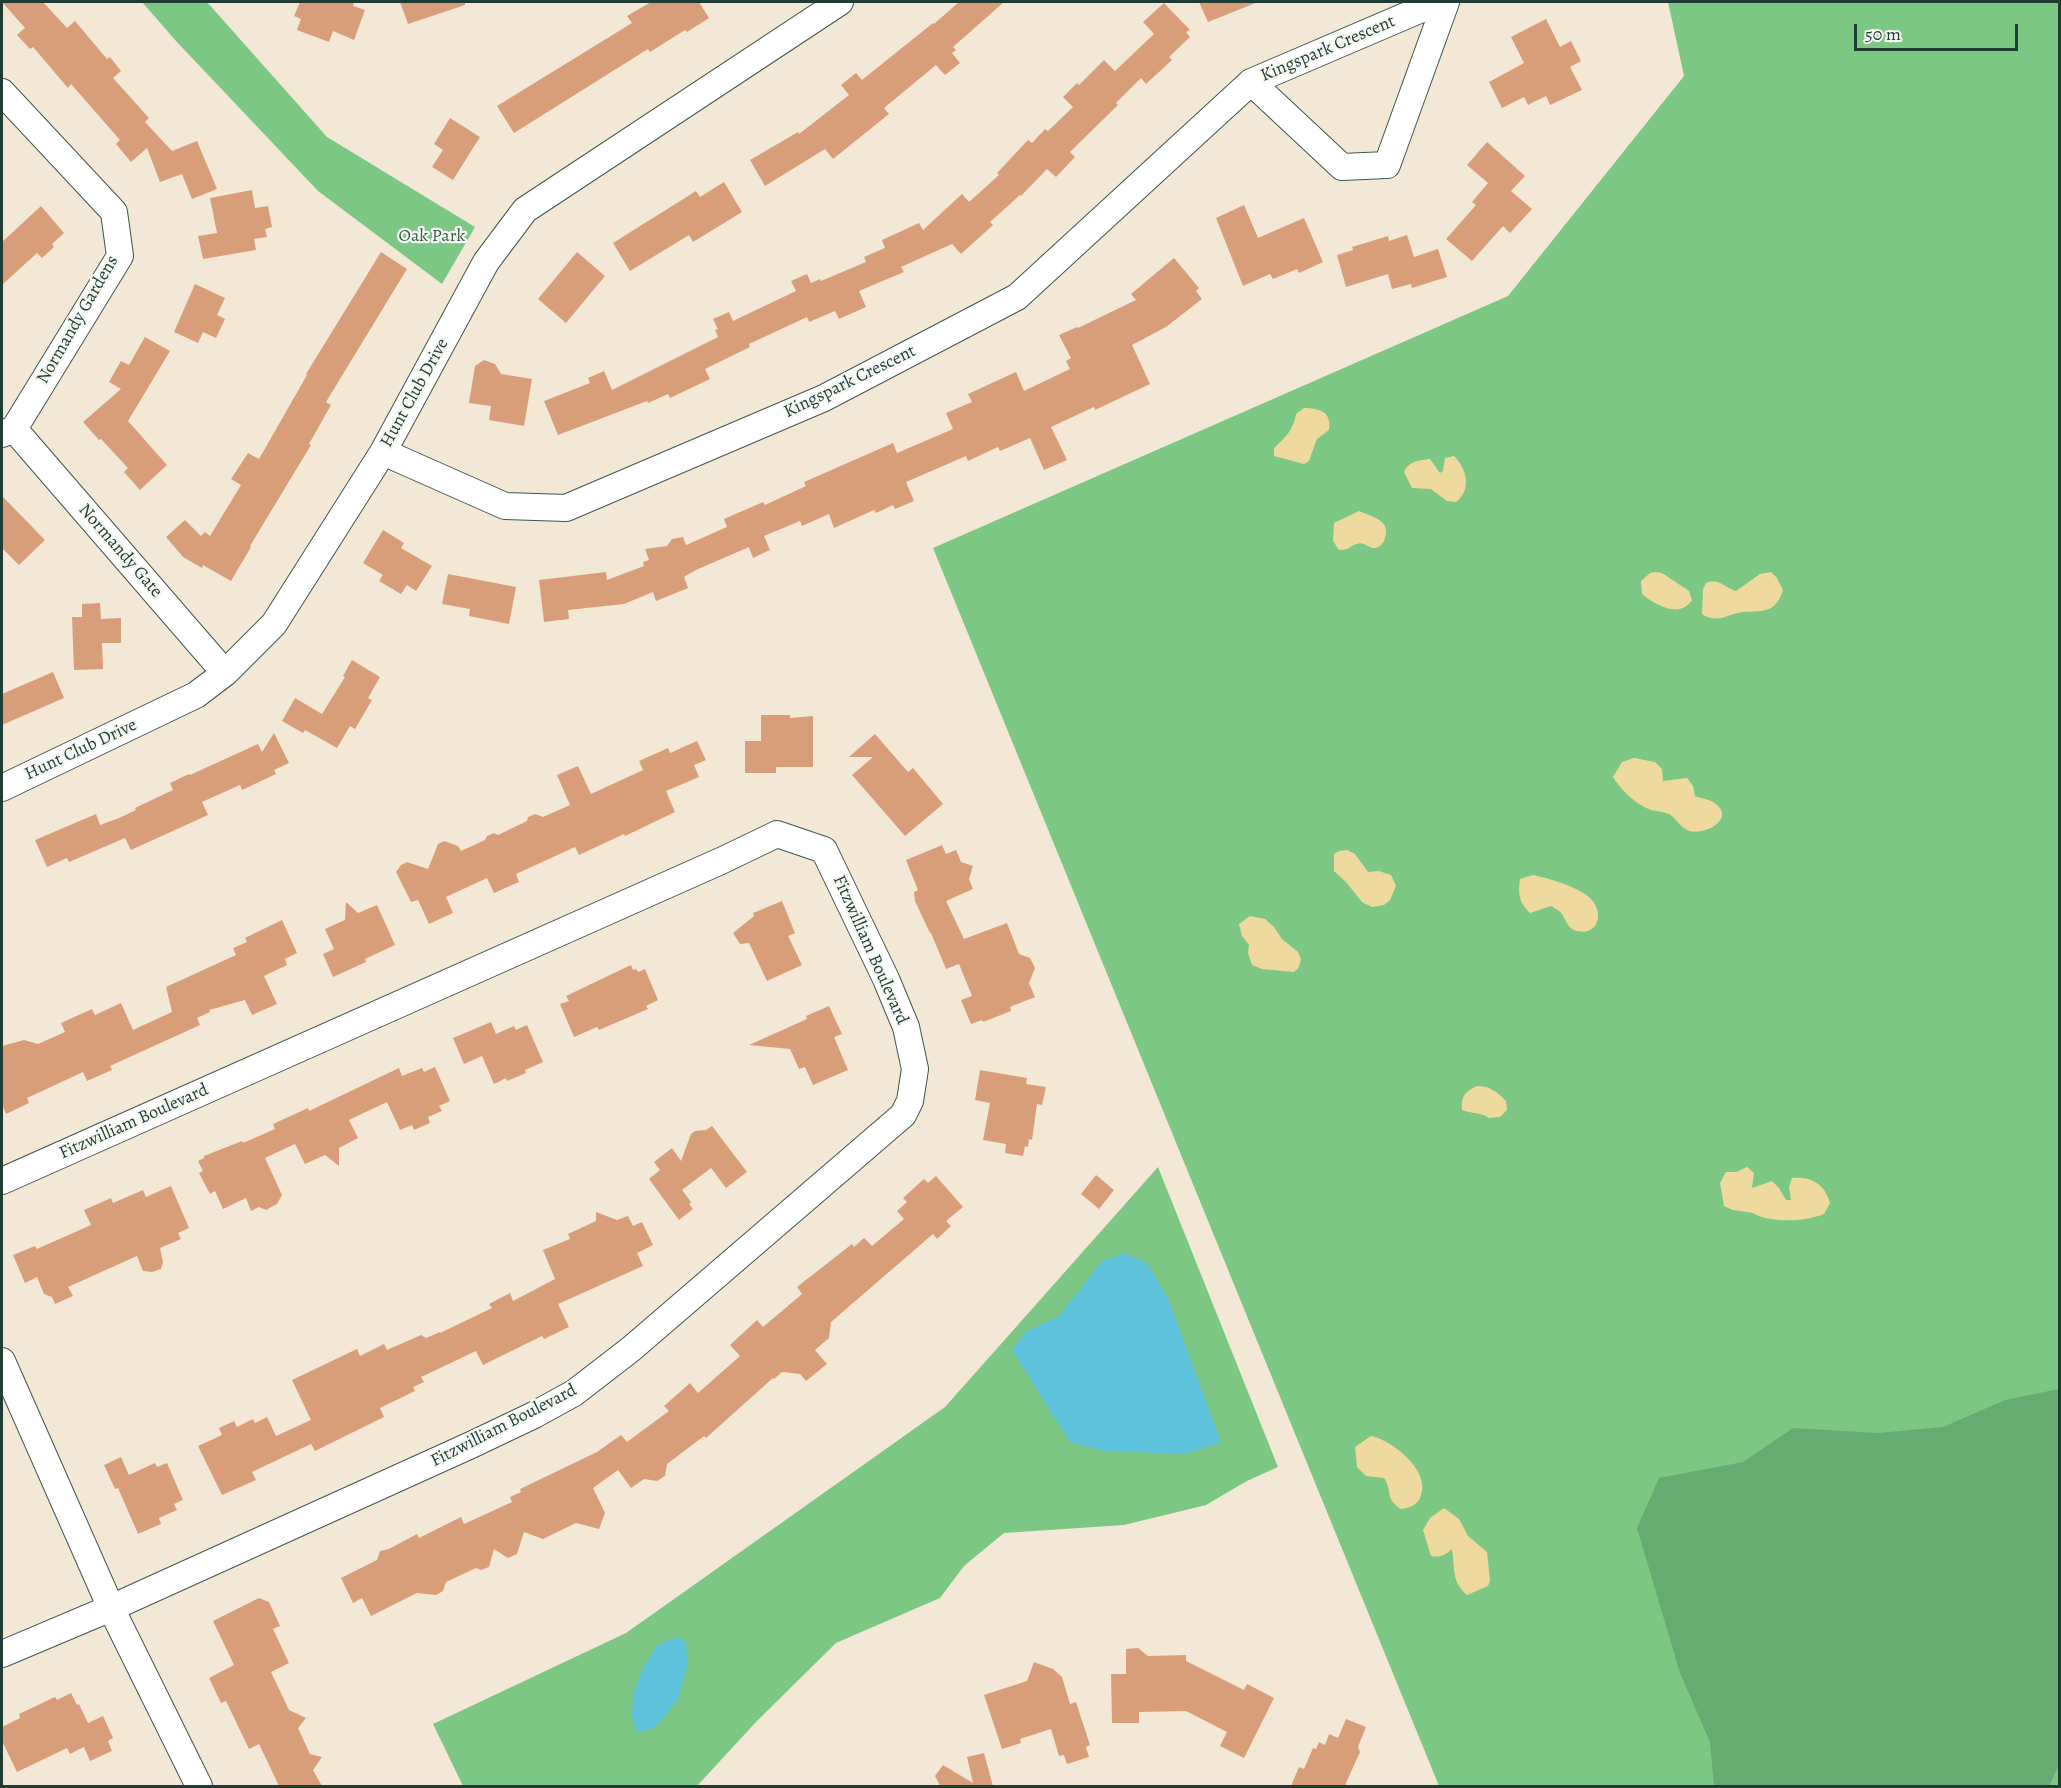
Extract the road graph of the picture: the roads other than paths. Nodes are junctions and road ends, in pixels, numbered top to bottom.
1 (840, 2) edge
2 (1438, 2) edge
3 (1446, 2) edge
4 (1251, 82) junction
5 (2, 92) edge
6 (8, 431) edge
7 (383, 452) junction
8 (225, 673) junction
9 (2, 788) edge
10 (2, 1181) edge
11 (2, 1361) edge
12 (111, 1608) junction
13 (2, 1654) edge
14 (199, 1786) edge

1 - 7 street, Hunt Club Drive
2 - 4 street, Kingspark Crescent
3 - 4 street, Kingspark Crescent
4 - 7 street, Kingspark Crescent
5 - 6 street, Normandy Gardens
6 - 8 street, Normandy Gate
7 - 8 street, Hunt Club Drive
8 - 9 street, Hunt Club Drive
10 - 12 street, Fitzwilliam Boulevard
11 - 12 street
12 - 13 street, Fitzwilliam Boulevard
12 - 14 street

